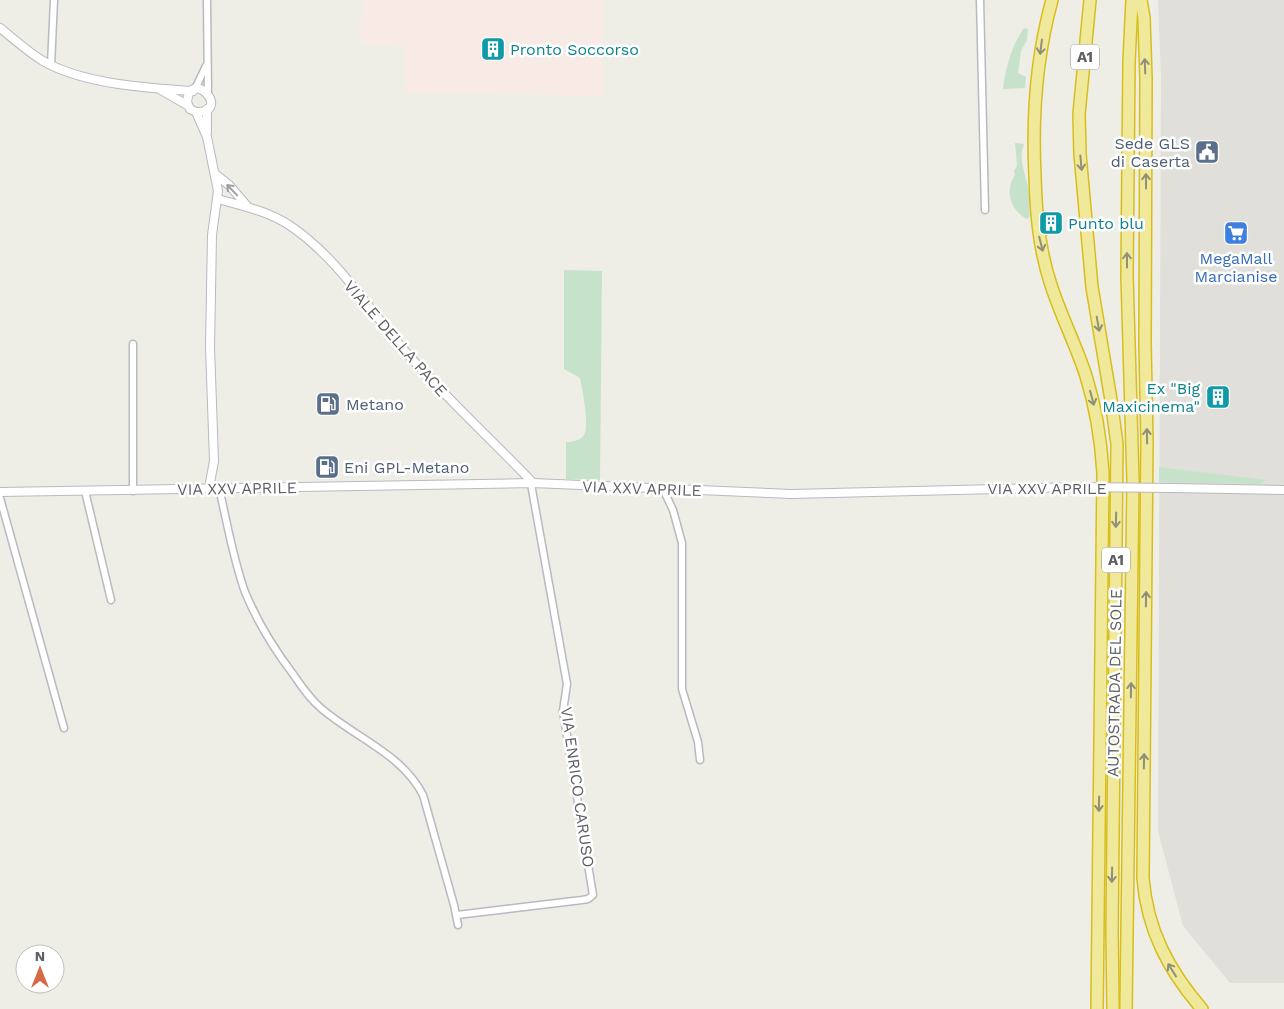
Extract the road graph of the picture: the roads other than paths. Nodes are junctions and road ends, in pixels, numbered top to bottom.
1 (54, 0) edge
2 (206, 0) edge
3 (980, 0) edge
4 (1052, 0) edge
5 (1090, 0) edge
6 (1132, 0) edge
7 (1142, 0) edge
8 (0, 28) edge
9 (207, 64) junction
10 (51, 65) junction
11 (159, 89) junction
12 (194, 90) junction
13 (208, 94) junction
14 (187, 105) junction
15 (207, 109) junction
16 (196, 112) junction
17 (207, 137) junction
18 (215, 174) junction
19 (218, 199) junction
20 (248, 207) junction
21 (984, 210) dead end
22 (134, 344) dead end
23 (532, 483) junction
24 (209, 488) junction
25 (219, 488) junction
26 (663, 489) junction
27 (134, 490) junction
28 (1284, 490) edge
29 (85, 491) junction
30 (0, 492) edge
31 (0, 498) edge
32 (111, 600) dead end
33 (64, 728) dead end
34 (700, 760) dead end
35 (456, 915) junction
36 (458, 925) dead end
37 (1097, 1009) edge
38 (1113, 1009) edge
39 (1126, 1009) edge
40 (1202, 1009) edge

1 - 10 street
2 - 9 street
3 - 21 street
4 -> 37 highway
5 -> 38 highway, AUTOSTRADA DEL SOLE / A1
39 -> 6 highway, AUTOSTRADA DEL SOLE / A1
40 -> 7 highway
8 - 10 street
9 - 12 street
9 - 13 street
10 - 11 street
11 - 12 street
11 - 14 street
12 - 13 street
12 - 14 street
13 - 15 street
14 - 16 street
15 - 16 street
15 - 17 street
16 - 17 street
17 - 18 street
18 - 19 street
20 -> 18 street
19 - 20 street, VIALE DELLA PACE
19 - 24 street
20 - 23 street, VIALE DELLA PACE
22 - 27 street
23 - 25 street, VIA XXV APRILE
23 - 26 street, VIA XXV APRILE
23 - 35 street, VIA ENRICO CARUSO
24 - 25 street, VIA XXV APRILE
24 - 27 street, VIA XXV APRILE
25 - 35 street
26 - 28 street, VIA XXV APRILE, bridge
26 - 34 street
27 - 29 street, VIA XXV APRILE
29 - 30 street, VIA XXV APRILE
29 - 32 street
31 - 33 street
35 - 36 street

